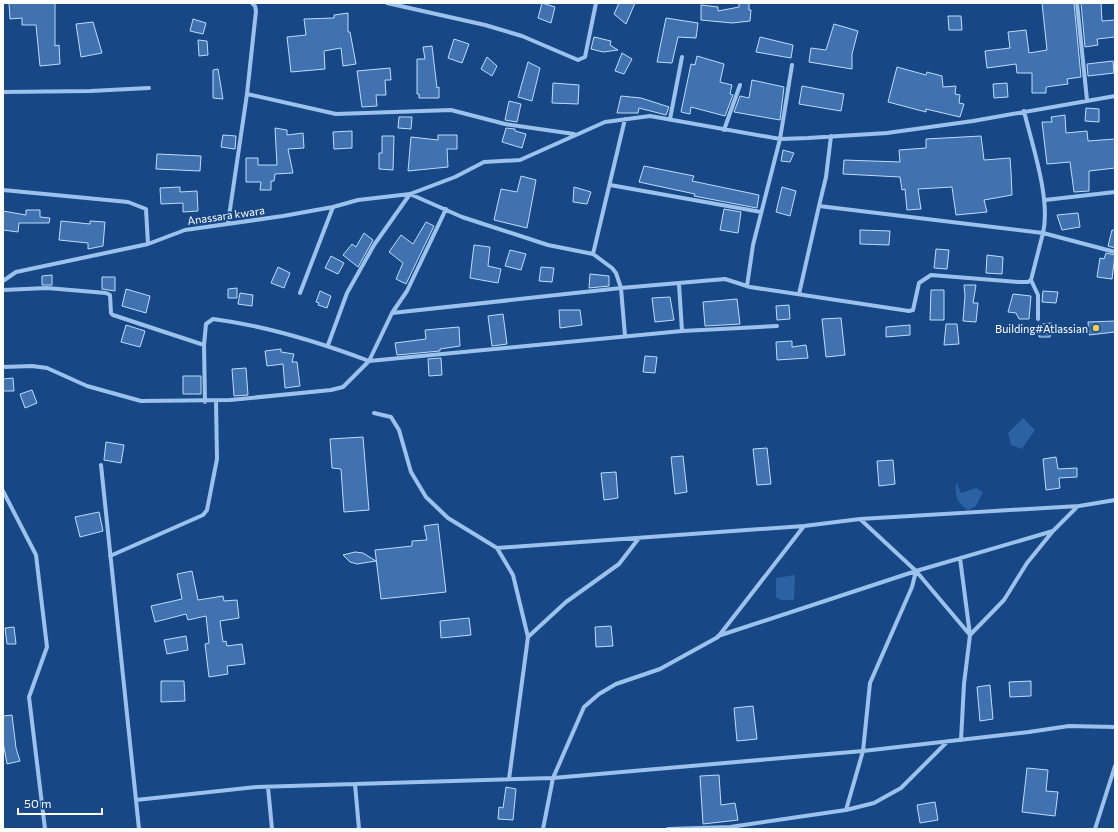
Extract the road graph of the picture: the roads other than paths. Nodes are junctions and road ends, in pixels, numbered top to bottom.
1 (252, 3) edge
2 (387, 3) edge
3 (596, 3) edge
4 (1077, 3) edge
5 (682, 57) dead end
6 (792, 65) dead end
7 (740, 86) dead end
8 (149, 88) dead end
9 (3, 92) edge
10 (247, 94) junction
11 (1115, 96) edge
12 (1087, 100) junction
13 (1024, 111) junction
14 (670, 119) junction
15 (625, 120) junction
16 (724, 130) junction
17 (574, 134) junction
18 (831, 136) junction
19 (780, 139) junction
20 (610, 185) junction
21 (3, 190) edge
22 (1115, 192) edge
23 (410, 194) junction
24 (1045, 200) junction
25 (819, 206) junction
26 (333, 207) junction
27 (446, 209) junction
28 (761, 212) junction
29 (228, 223) junction
30 (1043, 233) junction
31 (148, 244) junction
32 (1115, 252) edge
33 (593, 254) junction
34 (1031, 280) junction
35 (3, 281) edge
36 (679, 284) junction
37 (747, 286) junction
38 (620, 288) junction
39 (3, 290) edge
40 (300, 293) dead end
41 (799, 294) junction
42 (392, 313) junction
43 (1038, 319) dead end
44 (777, 326) dead end
45 (682, 331) junction
46 (625, 336) junction
47 (204, 345) junction
48 (328, 345) junction
49 (369, 361) junction
50 (3, 367) edge
51 (216, 401) junction
52 (205, 402) junction
53 (374, 413) dead end
54 (101, 465) dead end
55 (3, 491) edge
56 (1115, 500) edge
57 (1079, 506) junction
58 (860, 519) junction
59 (804, 526) junction
60 (1053, 531) junction
61 (639, 538) junction
62 (497, 548) junction
63 (110, 556) junction
64 (960, 558) junction
65 (916, 571) junction
66 (970, 635) junction
67 (718, 636) junction
68 (528, 637) junction
69 (1115, 727) edge
70 (961, 740) junction
71 (948, 741) junction
72 (863, 751) junction
73 (1115, 766) edge
74 (553, 778) junction
75 (509, 779) junction
76 (355, 784) junction
77 (268, 787) junction
78 (136, 800) junction
79 (846, 810) junction
80 (730, 828) edge
81 (45, 829) edge
82 (139, 829) edge
83 (272, 829) edge
84 (359, 829) edge
85 (543, 829) edge
86 (668, 829) edge
87 (1095, 829) edge

1 - 10 street
2 - 3 street
4 - 12 street
5 - 14 street
6 - 19 street
7 - 16 street
8 - 9 street
10 - 17 street
10 - 29 street
11 - 12 street, Anassara kwara
12 - 13 street, Anassara kwara
13 - 18 street, Anassara kwara
13 - 24 street
14 - 15 street, Anassara kwara
14 - 16 street, Anassara kwara
15 - 17 street, Anassara kwara
15 - 20 street
16 - 19 street, Anassara kwara
17 - 23 street, Anassara kwara
18 - 19 street, Anassara kwara
18 - 25 street
19 - 28 street
20 - 28 street
20 - 33 street
21 - 31 street
22 - 24 street
23 - 26 street, Anassara kwara
23 - 27 street
23 - 48 street
24 - 30 street
25 - 30 street
25 - 41 street
26 - 29 street, Anassara kwara
26 - 40 street
27 - 33 street
27 - 42 street
28 - 37 street
29 - 31 street, Anassara kwara
30 - 32 street
30 - 34 street
31 - 35 street, Anassara kwara
33 - 38 street
34 - 41 street
34 - 43 street
36 - 37 street
36 - 38 street
36 - 45 street
37 - 41 street
38 - 42 street
38 - 46 street
39 - 47 street
42 - 49 street
44 - 45 street
45 - 46 street
46 - 49 street
47 - 48 street
47 - 52 street
48 - 49 street
49 - 51 street
50 - 52 street
51 - 52 street
51 - 63 street
53 - 62 street
54 - 63 street
55 - 81 street
56 - 57 street
57 - 58 street
57 - 60 street
58 - 59 street
58 - 65 street
59 - 61 street
59 - 67 street
60 - 64 street
60 - 66 street
61 - 62 street
61 - 68 street
62 - 68 street
63 - 78 street
64 - 65 street
64 - 66 street
65 - 66 street
65 - 67 street
65 - 72 street
66 - 70 street
67 - 74 street
68 - 75 street
69 - 70 street
70 - 71 street
71 - 72 street
71 - 79 street
72 - 74 street
72 - 79 street
73 - 87 street
74 - 75 street
74 - 85 street
75 - 76 street
76 - 77 street
76 - 84 street
77 - 78 street
77 - 83 street
78 - 82 street
79 - 80 street
80 - 86 street

